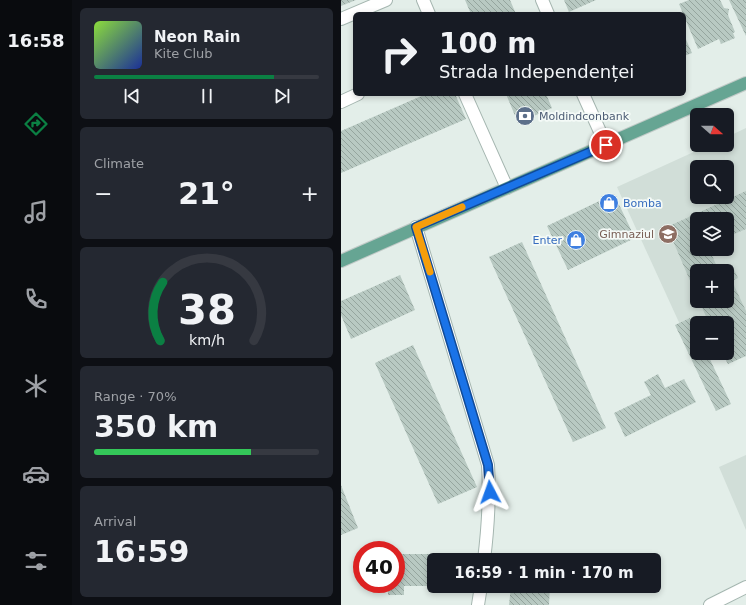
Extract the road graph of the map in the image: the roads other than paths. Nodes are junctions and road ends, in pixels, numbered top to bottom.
1 (386, 0) edge
2 (423, 0) edge
3 (542, 0) edge
4 (359, 12) edge
5 (428, 12) edge
6 (547, 12) edge
7 (353, 15) edge
8 (341, 20) edge
9 (746, 84) edge
10 (354, 96) edge
11 (466, 96) edge
12 (584, 96) edge
13 (341, 102) edge
14 (606, 145) junction
15 (507, 188) junction
16 (416, 227) junction
17 (341, 261) edge
18 (485, 553) edge
19 (746, 587) edge
20 (480, 593) edge
21 (478, 605) edge
22 (710, 605) edge

1 - 4 street
2 - 5 street
3 - 6 street
7 - 8 street
9 - 14 main road
10 - 13 street
11 - 15 street
12 - 14 street
14 - 15 main road
15 - 16 main road
16 - 17 main road
16 - 18 street
19 - 22 street
20 - 21 street

